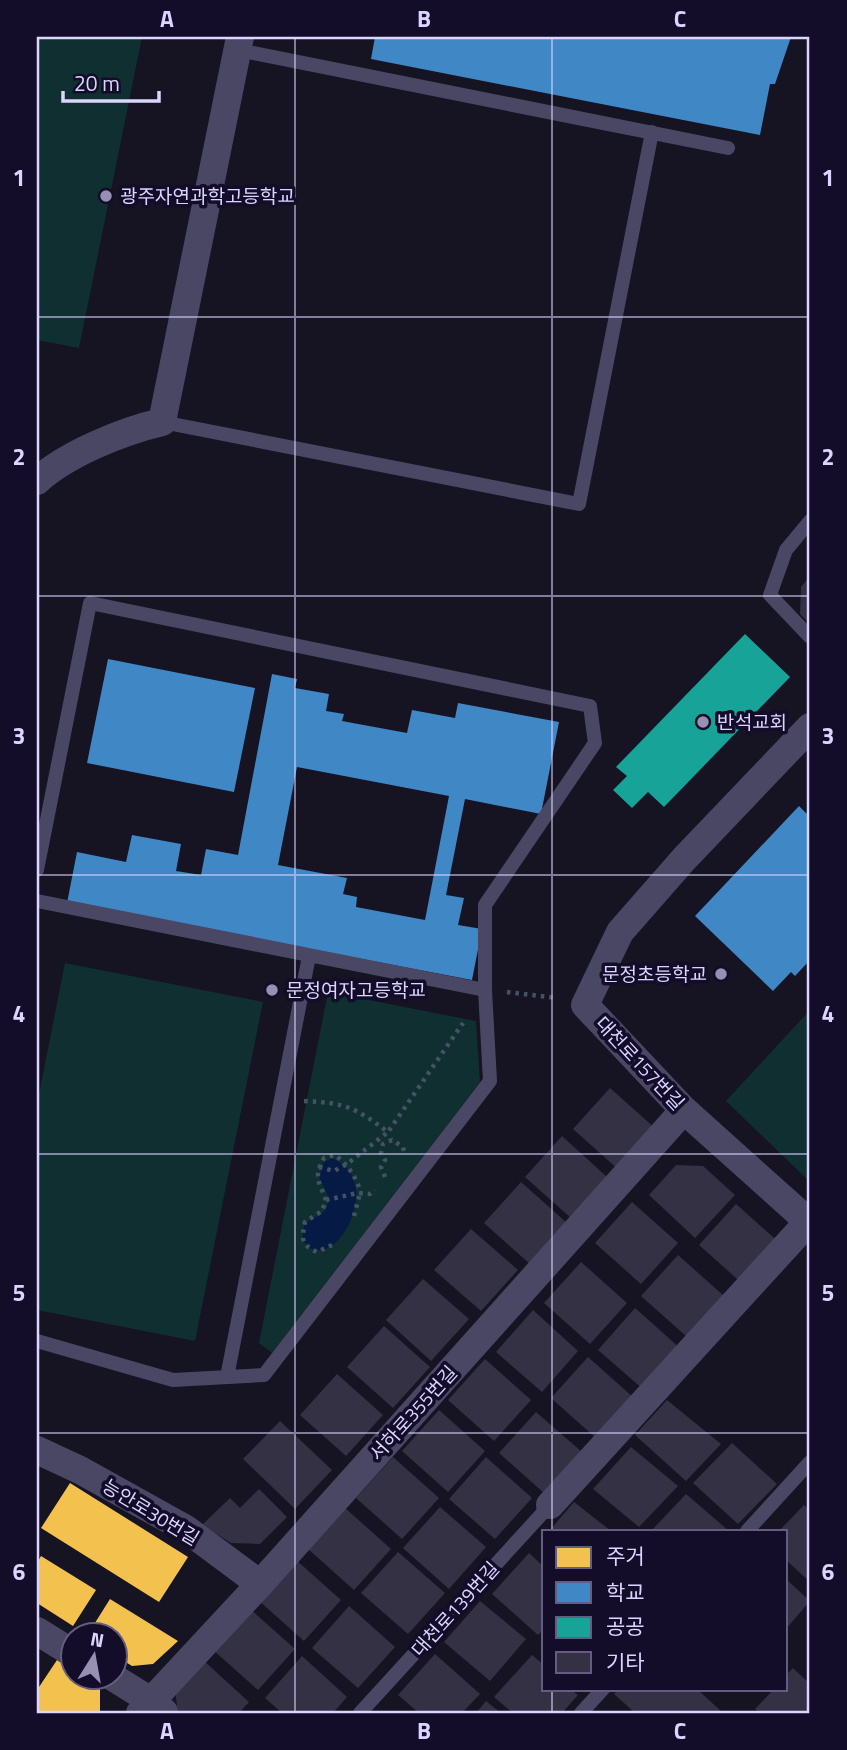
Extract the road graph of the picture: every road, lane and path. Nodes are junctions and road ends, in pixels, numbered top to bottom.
1 (239, 43) edge
2 (652, 132) junction
3 (728, 148) dead end
4 (162, 422) junction
5 (37, 481) edge
6 (810, 522) edge
7 (810, 637) edge
8 (810, 726) edge
9 (37, 870) edge
10 (37, 901) edge
11 (309, 956) junction
12 (485, 990) junction
13 (585, 1005) junction
14 (281, 1100) junction
15 (684, 1110) junction
16 (388, 1132) junction
17 (404, 1160) dead end
18 (347, 1164) junction
19 (319, 1167) junction
20 (385, 1177) junction
21 (392, 1182) dead end
22 (360, 1193) junction
23 (326, 1200) junction
24 (352, 1220) dead end
25 (809, 1222) edge
26 (336, 1242) dead end
27 (37, 1341) edge
28 (227, 1377) junction
29 (37, 1450) edge
30 (810, 1462) edge
31 (550, 1505) joint
32 (748, 1530) edge
33 (260, 1584) junction
34 (37, 1631) edge
35 (60, 1645) edge
36 (128, 1690) edge
37 (602, 1690) edge
38 (152, 1709) edge
39 (360, 1713) edge
40 (581, 1713) edge

1 - 2 lane
1 - 4 street
2 - 3 lane
2 - 4 lane
4 - 5 street
6 - 7 lane
8 - 13 street, 대천로157번길
9 - 12 lane
10 - 11 lane
11 - 12 lane
11 - 14 lane
12 - 13 path
12 - 16 path
12 - 28 lane
13 - 15 street, 대천로157번길
14 - 16 path
14 - 28 lane
15 - 25 street, 대천로157번길
15 - 33 street, 서하로355번길
16 - 18 path
17 - 20 path
18 - 19 path
18 - 19 path
18 - 22 path
19 - 23 path
20 - 21 path
20 - 22 path
22 - 23 path
22 - 24 path
23 - 26 path
25 - 31 street, 대천로157번길
27 - 28 lane
29 - 33 street, 능안로30번길
30 - 32 lane
31 - 39 lane, 대천로139번길
33 - 38 street, 서하로355번길
34 - 35 street
36 - 38 street
37 - 40 lane

